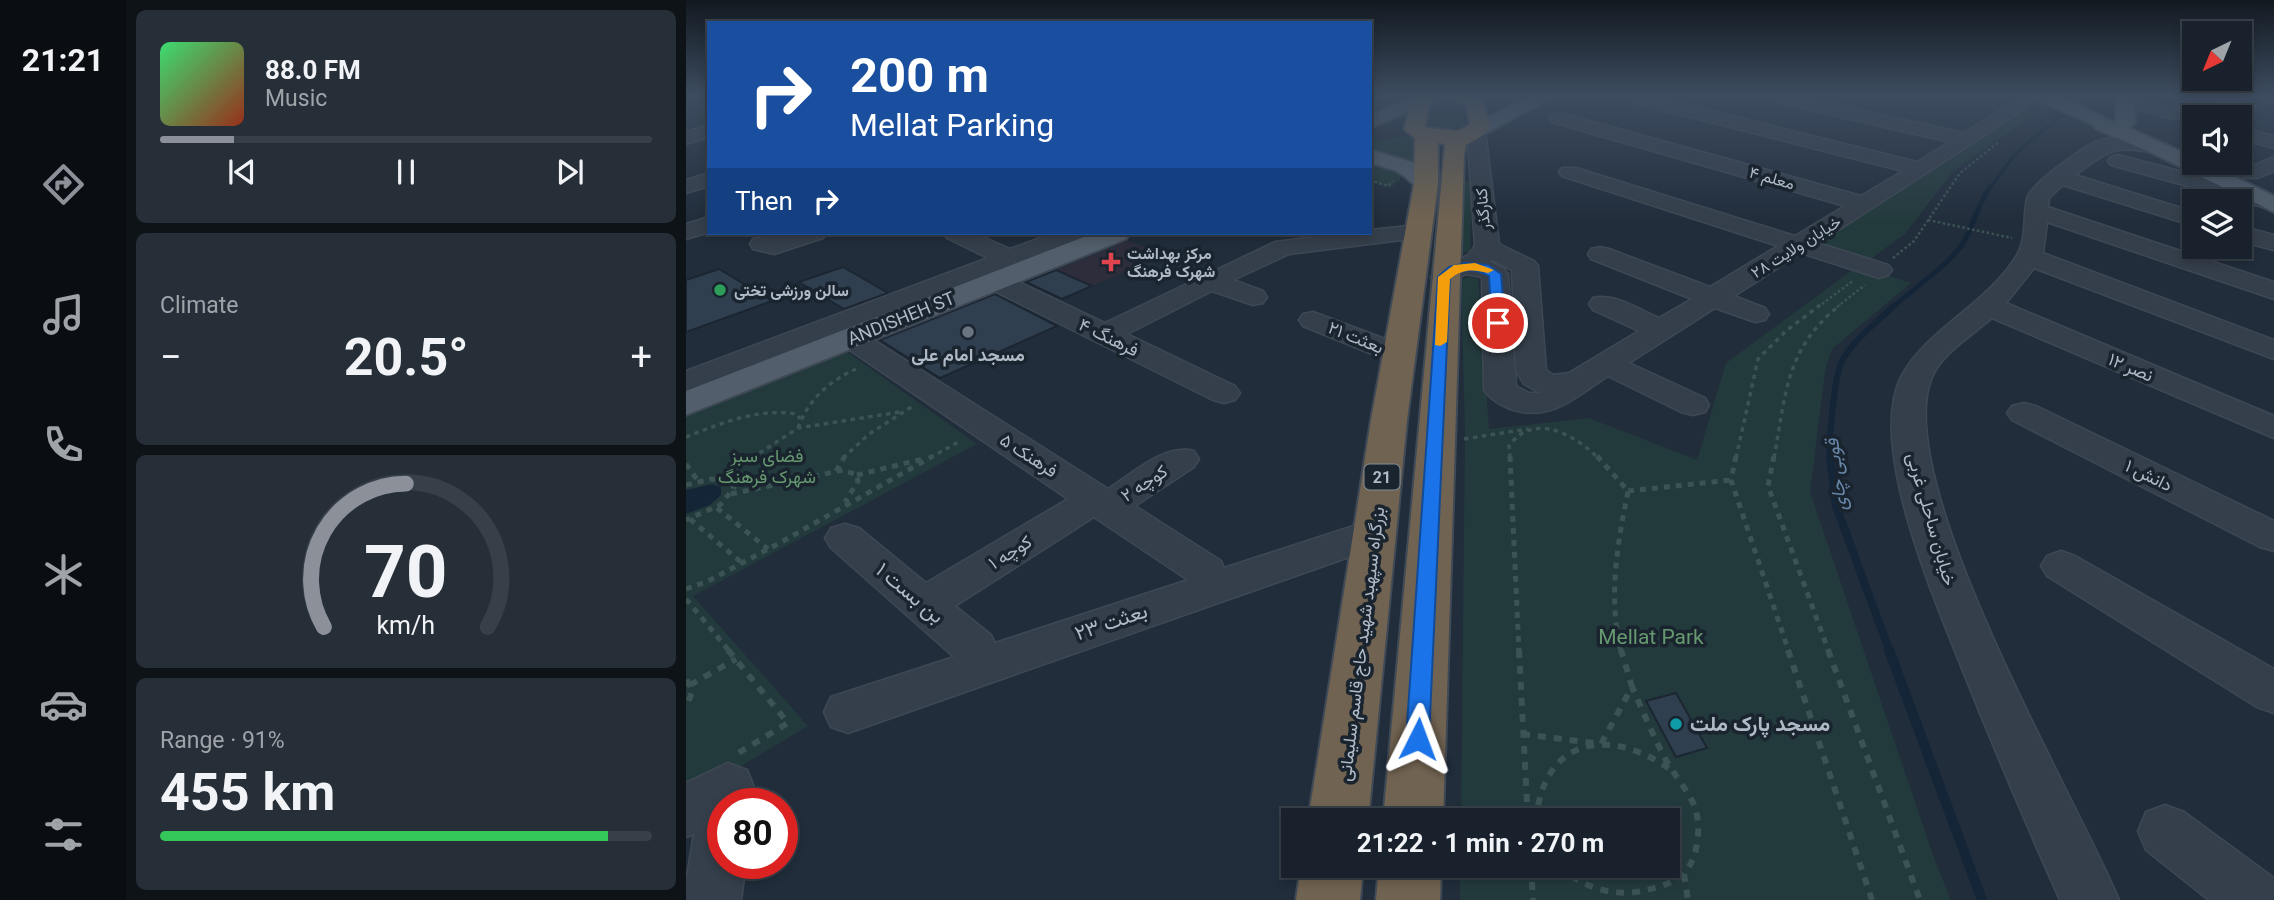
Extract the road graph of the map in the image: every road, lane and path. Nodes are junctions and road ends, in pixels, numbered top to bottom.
1 (1428, 138) edge
2 (1458, 138) edge
3 (1472, 138) edge
4 (1629, 138) edge
5 (1797, 138) edge
6 (1981, 138) edge
7 (1984, 138) edge
8 (2093, 138) edge
9 (2141, 138) edge
10 (2145, 138) edge
11 (1372, 157) edge
12 (2182, 159) edge
13 (2274, 163) edge
14 (1921, 169) junction
15 (686, 171) edge
16 (1569, 172) dead end
17 (2252, 174) edge
18 (2218, 175) edge
19 (2252, 175) edge
20 (707, 176) edge
21 (2059, 177) junction
22 (707, 178) edge
23 (1425, 183) junction
24 (686, 187) edge
25 (2270, 195) edge
26 (707, 201) edge
27 (1864, 204) junction
28 (686, 208) edge
29 (2182, 215) edge
30 (1928, 220) junction
31 (707, 225) edge
32 (686, 232) edge
33 (1418, 232) junction
34 (809, 235) edge
35 (958, 235) edge
36 (1071, 235) edge
37 (1111, 235) edge
38 (2033, 237) junction
39 (2252, 237) edge
40 (2274, 243) edge
41 (762, 244) dead end
42 (1800, 244) junction
43 (1600, 254) dead end
44 (1480, 264) junction
45 (1011, 269) junction
46 (1877, 272) junction
47 (1211, 281) junction
48 (2274, 291) edge
49 (1253, 297) dead end
50 (1714, 298) junction
51 (1602, 304) dead end
52 (1989, 306) junction
53 (1755, 314) dead end
54 (1313, 320) dead end
55 (1662, 330) junction
56 (1104, 335) junction
57 (2274, 350) edge
58 (855, 353) junction
59 (1398, 355) junction
60 (1594, 372) junction
61 (686, 382) edge
62 (1224, 393) dead end
63 (686, 404) edge
64 (1693, 405) dead end
65 (913, 406) dead end
66 (900, 412) junction
67 (2024, 414) dead end
68 (800, 420) junction
69 (798, 428) junction
70 (1533, 428) dead end
71 (2274, 428) edge
72 (686, 437) edge
73 (1455, 441) dead end
74 (936, 455) dead end
75 (1181, 459) dead end
76 (686, 464) edge
77 (836, 471) junction
78 (857, 474) junction
79 (722, 478) junction
80 (1731, 480) junction
81 (698, 481) junction
82 (686, 485) edge
83 (1628, 491) junction
84 (731, 494) junction
85 (1101, 503) junction
86 (716, 508) junction
87 (688, 519) edge
88 (840, 524) joint
89 (1375, 533) junction
90 (2274, 537) edge
91 (768, 549) dead end
92 (742, 563) dead end
93 (2061, 566) dead end
94 (1206, 572) dead end
95 (687, 603) edge
96 (924, 605) junction
97 (975, 648) dead end
98 (736, 659) junction
99 (688, 682) edge
100 (1632, 687) junction
101 (2274, 693) edge
102 (686, 707) edge
103 (848, 712) dead end
104 (1522, 734) junction
105 (1601, 744) junction
106 (1671, 770) junction
107 (727, 788) edge
108 (1340, 808) edge
109 (1415, 808) edge
110 (1527, 808) edge
111 (1536, 808) edge
112 (2165, 831) dead end
113 (1684, 874) junction
114 (1680, 877) edge
115 (1331, 878) edge
116 (1409, 878) edge
117 (1532, 878) edge
118 (1574, 878) edge
119 (1679, 878) edge
120 (713, 879) edge
121 (712, 900) edge
122 (1328, 900) edge
123 (1408, 900) edge
124 (1533, 900) edge
125 (1688, 900) edge
126 (1871, 900) edge
127 (1920, 900) edge
128 (2090, 900) edge
129 (2256, 900) edge

1 - 23 highway, بزرگراه سپهبد شهید حاج قاسم سلیمانی / 21
2 - 44 highway
3 - 44 street, کنارگذر
4 - 27 street, معلم ۴
5 - 14 street
6 - 14 street, خیابان ولایت ۲۸
7 - 30 path
8 - 21 street, خیابان ساحلی غربی
9 - 12 main road
10 - 25 street
11 - 23 main road
13 - 17 street
14 - 27 street, خیابان ولایت ۲۸
15 - 20 street
16 - 42 street
18 - 25 main road
19 - 25 street
21 - 29 street
21 - 38 street, خیابان ساحلی غربی
22 - 24 street
23 - 33 highway, بزرگراه سپهبد شهید حاج قاسم سلیمانی / 21
26 - 28 street
27 - 42 street, خیابان ولایت ۲۸
30 - 38 path
30 - 46 path
31 - 32 street
33 - 47 street
33 - 59 highway, بزرگراه سپهبد شهید حاج قاسم سلیمانی / 21
34 - 41 street
35 - 45 street, فرهنگ ۴
36 - 45 street
37 - 45 main road, ANDISHEH ST
38 - 48 street
38 - 52 street, خیابان ساحلی غربی
38 - 57 street
39 - 40 street
42 - 46 street
42 - 50 street, خیابان ولایت ۲۸
43 - 50 street
44 - 60 street
44 - 60 street, خیابان ولایت ۲۸
44 - 109 highway
45 - 56 street, فرهنگ ۴
45 - 58 main road, ANDISHEH ST
45 - 61 street
46 - 80 path
46 - 127 path
47 - 49 street
47 - 56 street
50 - 53 street
50 - 55 street, خیابان ولایت ۲۸
51 - 55 street
52 - 71 street, نصر ۱۲
52 - 128 street, خیابان ساحلی غربی
54 - 59 street, بعثت ۲۱
55 - 60 street, خیابان ولایت ۲۸
56 - 62 street, فرهنگ ۴
58 - 63 main road, ANDISHEH ST
58 - 68 path
58 - 85 street, فرهنک ۵
59 - 89 highway, بزرگراه سپهبد شهید حاج قاسم سلیمانی / 21
60 - 64 street
65 - 66 path
66 - 69 path
66 - 77 path
67 - 90 street, دانش ۱
68 - 69 path
68 - 72 path
69 - 79 path
70 - 73 path
74 - 78 path
75 - 85 street, کوچه ۲
76 - 81 path
77 - 78 path
77 - 84 path
78 - 88 path
79 - 81 path
79 - 84 path
80 - 83 path
80 - 126 path
81 - 82 path
83 - 100 path
83 - 104 path
84 - 86 path
85 - 94 street, فرهنک ۵
85 - 96 street, کوچه ۱
86 - 87 path
86 - 91 path
87 - 92 path
88 - 96 street, بن بست ۱
89 - 103 street, بعثت ۲۳
89 - 108 highway, بزرگراه سپهبد شهید حاج قاسم سلیمانی / 21
93 - 101 street
95 - 98 path
96 - 97 street, بن بست ۱
98 - 99 path
98 - 107 path
99 - 102 path
100 - 105 path
100 - 106 path
104 - 105 path
104 - 110 path
105 - 106 path
105 - 111 path
106 - 113 path
112 - 129 street
113 - 114 path
113 - 125 path
115 - 122 highway
116 - 123 highway
117 - 124 path
118 - 119 path
120 - 121 street

